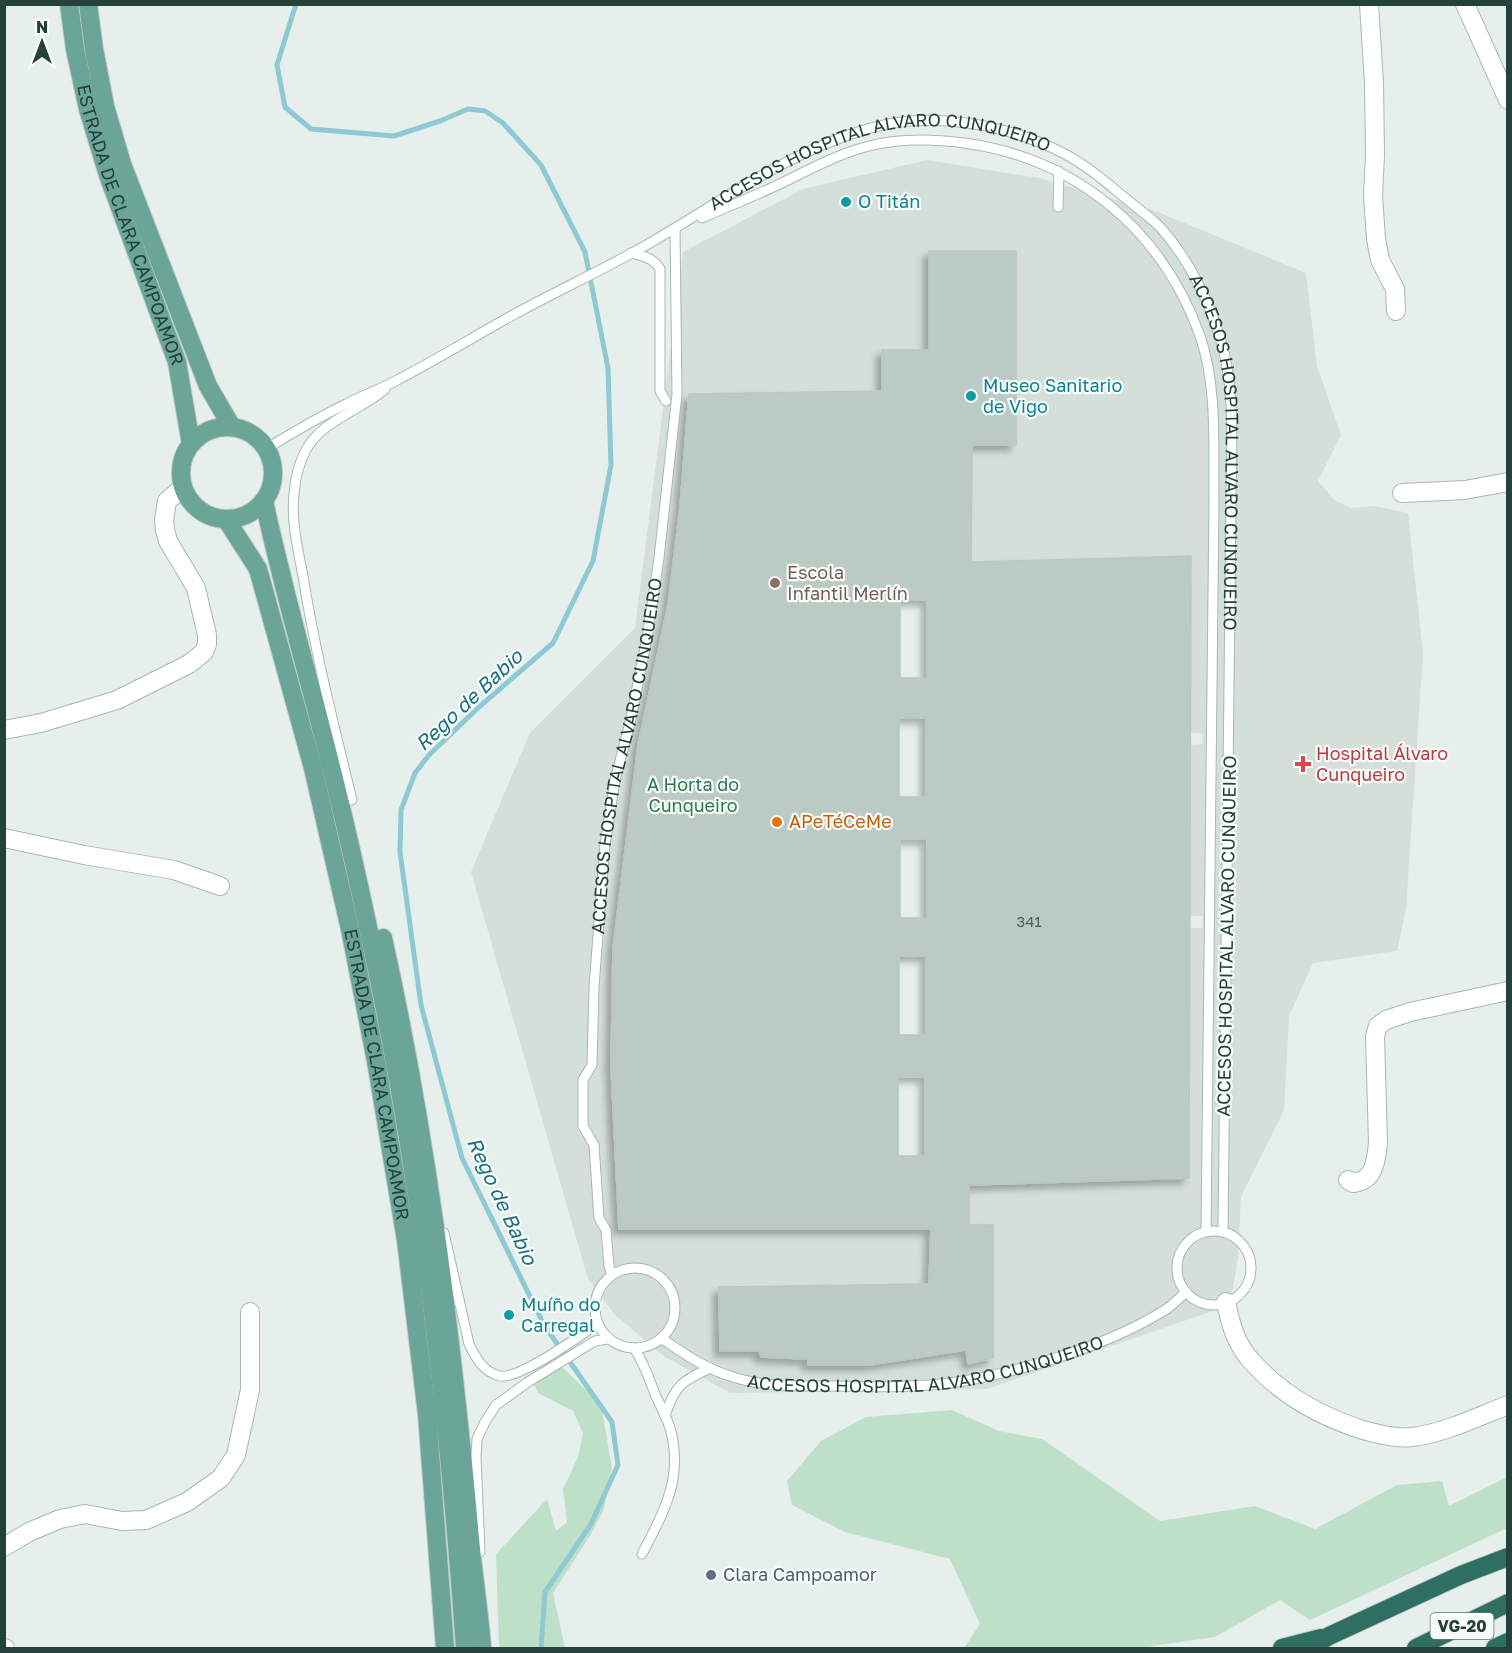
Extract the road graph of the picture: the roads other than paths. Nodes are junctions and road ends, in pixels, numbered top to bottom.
1 (69, 4) edge
2 (88, 4) edge
3 (1369, 4) edge
4 (1465, 4) edge
5 (1508, 100) edge
6 (1059, 171) junction
7 (1058, 207) dead end
8 (675, 229) junction
9 (631, 254) junction
10 (1396, 311) dead end
11 (391, 384) junction
12 (666, 401) dead end
13 (232, 427) junction
14 (191, 444) junction
15 (266, 449) junction
16 (1508, 482) edge
17 (183, 487) junction
18 (1402, 493) dead end
19 (264, 501) junction
20 (226, 519) junction
21 (4, 730) edge
22 (327, 750) junction
23 (352, 800) junction
24 (4, 838) edge
25 (220, 886) dead end
26 (1508, 991) edge
27 (1348, 1180) dead end
28 (429, 1182) junction
29 (1206, 1232) junction
30 (1223, 1232) junction
31 (612, 1275) junction
32 (1186, 1292) junction
33 (1226, 1302) junction
34 (250, 1312) dead end
35 (598, 1323) junction
36 (661, 1338) junction
37 (608, 1339) junction
38 (634, 1348) junction
39 (710, 1368) junction
40 (1508, 1405) edge
41 (665, 1416) junction
42 (4, 1547) edge
43 (642, 1554) dead end
44 (1508, 1557) edge
45 (479, 1603) junction
46 (1508, 1603) edge
47 (1329, 1636) junction
48 (1508, 1642) edge
49 (446, 1648) edge
50 (465, 1648) edge
51 (482, 1648) edge
52 (1282, 1648) edge
53 (1309, 1648) edge
54 (1416, 1648) edge
55 (1495, 1648) edge

1 - 14 main road, ESTRADA DE CLARA CAMPOAMOR
2 - 13 main road, ESTRADA DE CLARA CAMPOAMOR
3 - 10 street
4 - 5 street
6 - 7 lane
6 - 8 lane, ACCESOS HOSPITAL ALVARO CUNQUEIRO
6 - 29 lane, ACCESOS HOSPITAL ALVARO CUNQUEIRO
8 - 9 lane, ACCESOS HOSPITAL ALVARO CUNQUEIRO
8 - 30 lane, ACCESOS HOSPITAL ALVARO CUNQUEIRO
8 - 31 lane, ACCESOS HOSPITAL ALVARO CUNQUEIRO
9 - 11 lane, ACCESOS HOSPITAL ALVARO CUNQUEIRO
9 - 12 lane
11 - 15 lane, ACCESOS HOSPITAL ALVARO CUNQUEIRO
11 - 23 lane, ACCESOS HOSPITAL ALVARO CUNQUEIRO
13 - 14 main road
13 - 15 main road
14 - 17 main road, ESTRADA DE CLARA CAMPOAMOR
15 - 19 main road, ESTRADA DE CLARA CAMPOAMOR
16 - 18 street
17 - 20 main road
17 - 21 street
19 - 20 main road
19 - 22 main road, ESTRADA DE CLARA CAMPOAMOR
20 - 49 main road, ESTRADA DE CLARA CAMPOAMOR
22 - 23 main road, ESTRADA DE CLARA CAMPOAMOR
22 - 50 main road, ESTRADA DE CLARA CAMPOAMOR
23 - 28 main road, ESTRADA DE CLARA CAMPOAMOR
24 - 25 street
26 - 27 street
28 - 35 lane
28 - 45 main road, ESTRADA DE CLARA CAMPOAMOR
29 - 30 lane
29 - 32 lane
30 - 33 lane
31 - 35 lane
31 - 36 lane
32 - 33 lane
32 - 39 lane, ACCESOS HOSPITAL ALVARO CUNQUEIRO
33 - 40 street
34 - 42 street
35 - 37 lane
36 - 38 lane
36 - 39 lane, ACCESOS HOSPITAL ALVARO CUNQUEIRO
37 - 38 lane
37 - 45 lane
38 - 41 lane
39 - 41 lane
41 - 43 lane
44 - 47 highway
45 - 51 main road, ESTRADA DE CLARA CAMPOAMOR
46 - 54 highway, VG-20
47 - 52 highway
47 - 53 highway
48 - 55 highway, VG-20

